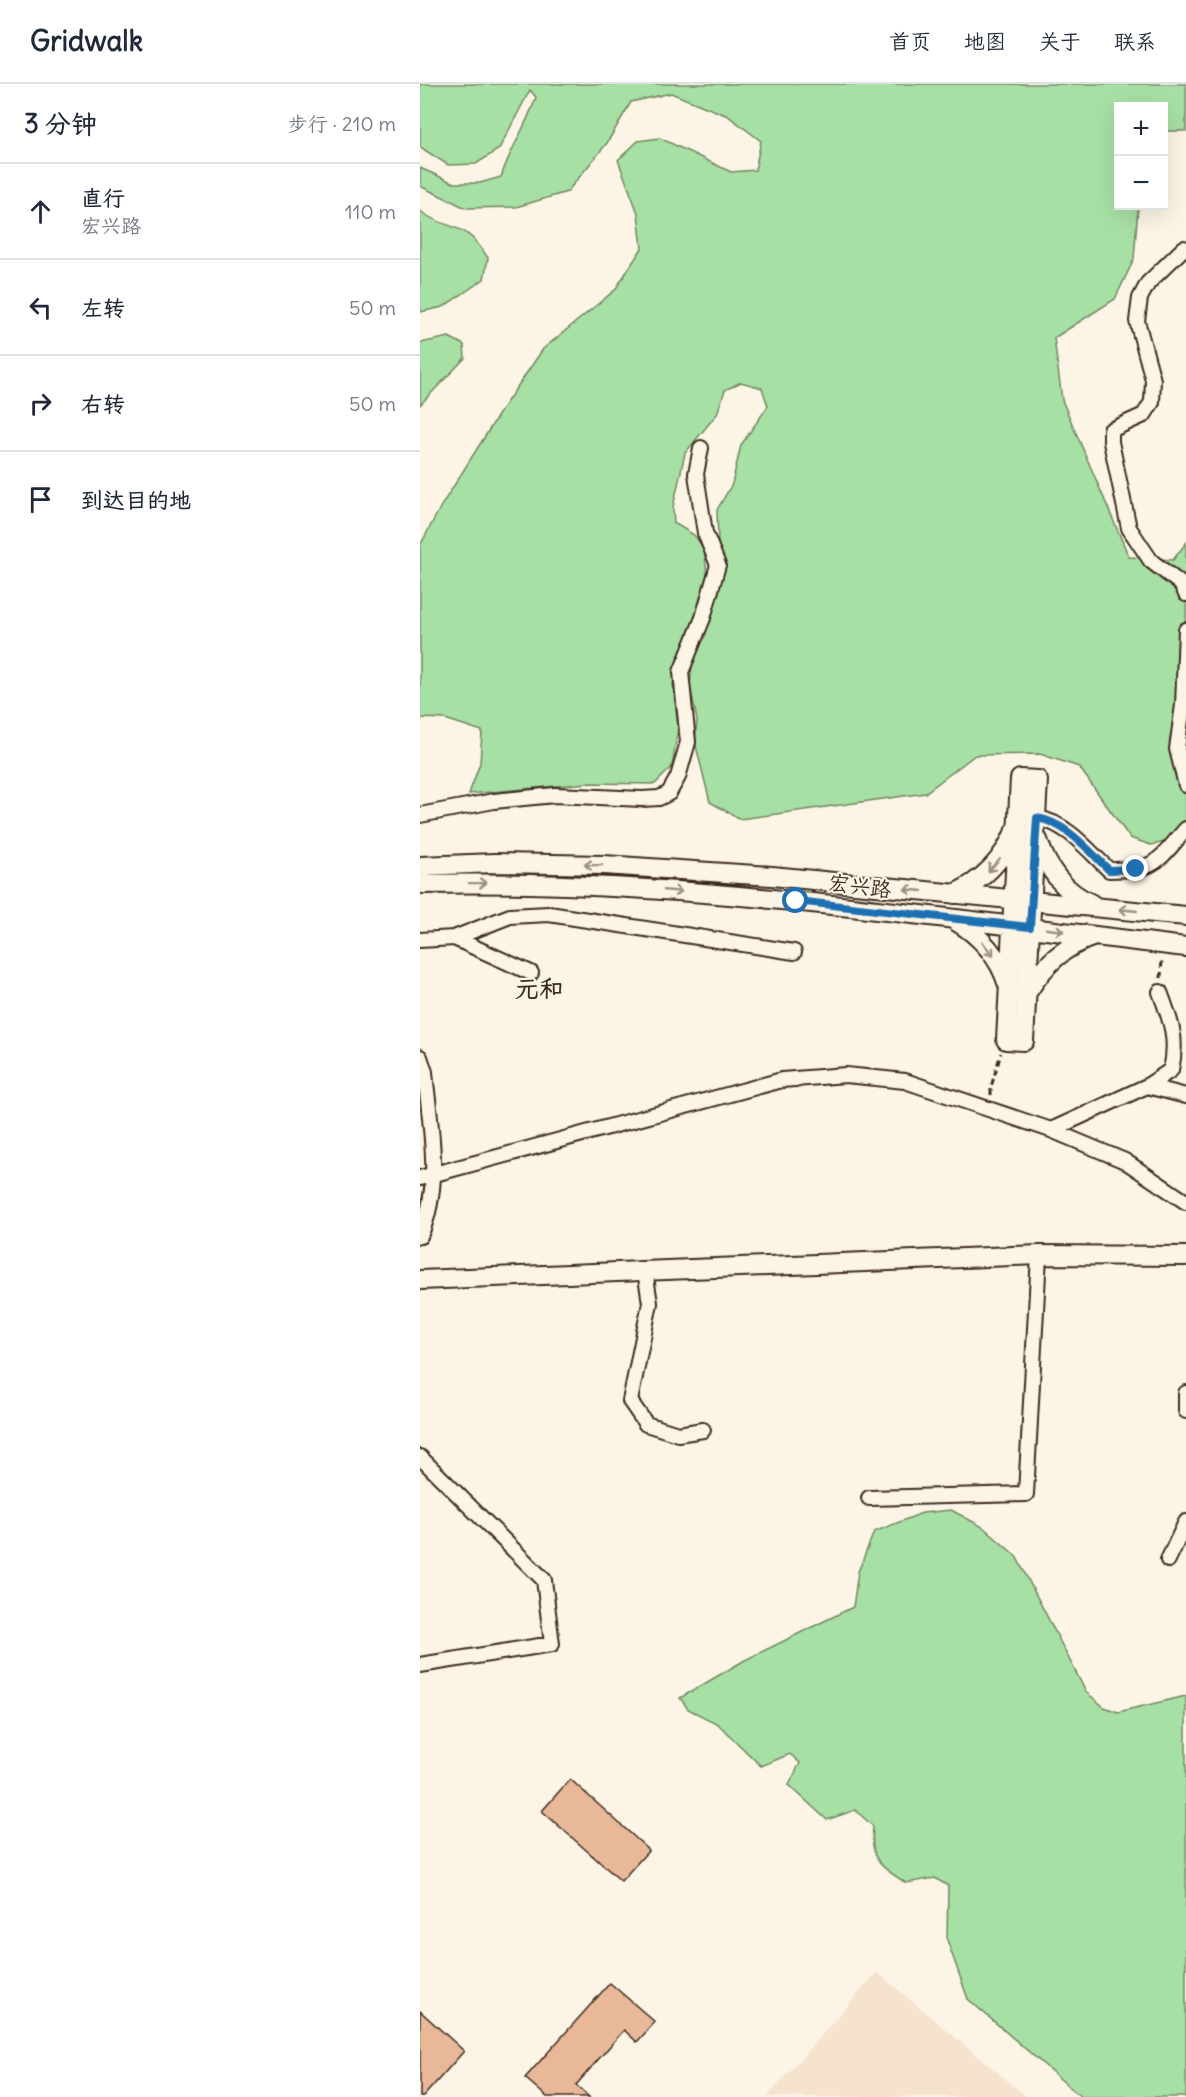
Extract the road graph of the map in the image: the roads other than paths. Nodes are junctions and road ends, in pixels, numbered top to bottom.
1 (1184, 248) dead end
2 (700, 448) dead end
3 (1186, 594) edge
4 (1186, 630) edge
5 (1186, 785) edge
6 (420, 815) edge
7 (1018, 821) junction
8 (1036, 822) junction
9 (1186, 829) edge
10 (423, 864) edge
11 (420, 884) edge
12 (954, 894) junction
13 (1023, 900) junction
14 (1099, 907) junction
15 (1186, 916) edge
16 (953, 919) junction
17 (1022, 926) junction
18 (1095, 936) junction
19 (454, 938) junction
20 (420, 940) edge
21 (1186, 947) edge
22 (794, 952) dead end
23 (531, 973) dead end
24 (1018, 992) junction
25 (1160, 992) road end
26 (1006, 1040) road end
27 (420, 1057) edge
28 (1147, 1086) junction
29 (1186, 1096) edge
30 (1051, 1130) junction
31 (435, 1174) junction
32 (420, 1178) edge
33 (1186, 1202) edge
34 (420, 1236) edge
35 (1038, 1255) junction
36 (1186, 1256) edge
37 (645, 1271) junction
38 (420, 1280) edge
39 (1186, 1393) edge
40 (1186, 1411) edge
41 (703, 1430) dead end
42 (420, 1457) edge
43 (869, 1498) dead end
44 (1186, 1522) edge
45 (1168, 1560) dead end
46 (420, 1665) edge

1 - 3 street
2 - 6 street
4 - 5 street
7 - 8 street
7 -> 12 street
7 - 13 street
8 - 9 street
8 - 13 street
8 - 14 street
12 -> 10 street, 宏兴路
11 -> 16 street, 宏兴路
12 - 13 street, 宏兴路
13 - 14 street, 宏兴路
13 - 17 street
15 -> 14 street, 宏兴路
16 - 17 street, 宏兴路
16 -> 24 street
17 -> 18 street, 宏兴路
17 - 24 street
18 - 21 street, 宏兴路
18 - 24 street
19 - 20 street
19 - 22 street
19 - 23 street
24 - 26 street
25 - 28 street
27 - 31 street
28 - 29 street
28 - 30 street
30 - 31 street
30 - 33 street
31 - 32 street
31 - 34 street
35 - 36 street
35 - 37 street
35 - 43 street
37 - 38 street
37 - 41 street
39 - 40 street
42 - 46 street
44 - 45 street

